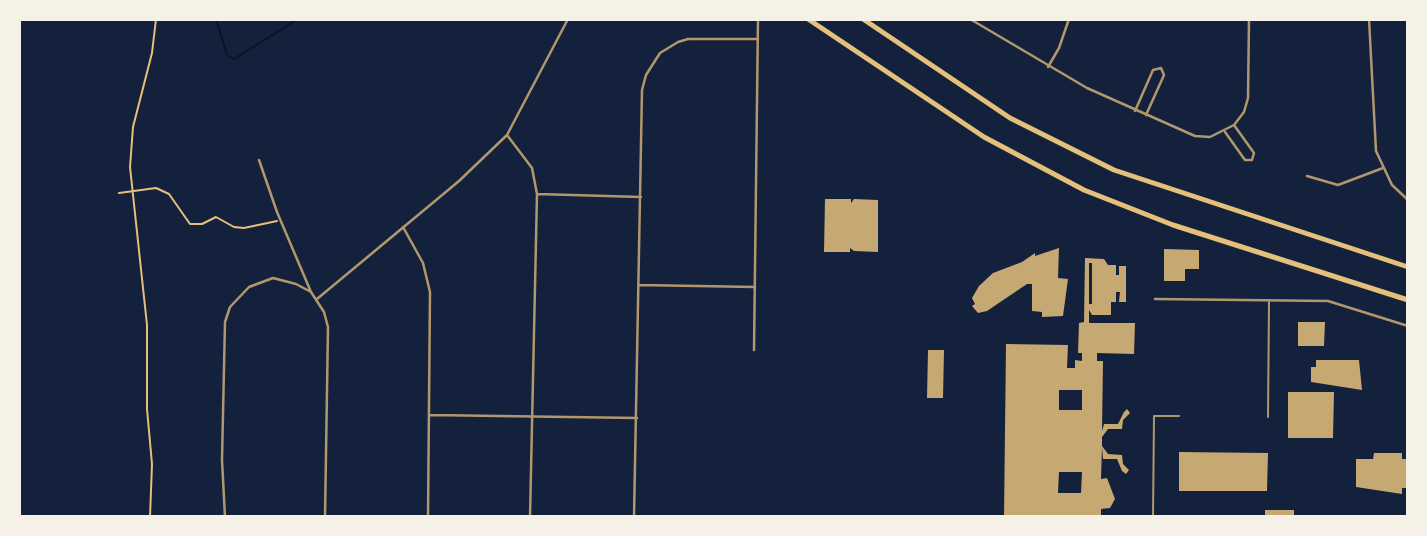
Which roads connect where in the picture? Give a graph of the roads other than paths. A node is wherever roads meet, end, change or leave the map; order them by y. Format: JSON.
{"nodes":[{"id":1,"x":568,"y":19,"type":"edge"},
{"id":2,"x":758,"y":19,"type":"edge"},
{"id":3,"x":808,"y":19,"type":"edge"},
{"id":4,"x":863,"y":19,"type":"edge"},
{"id":5,"x":970,"y":19,"type":"edge"},
{"id":6,"x":1069,"y":19,"type":"edge"},
{"id":7,"x":1249,"y":19,"type":"edge"},
{"id":8,"x":1369,"y":19,"type":"edge"},
{"id":9,"x":758,"y":39,"type":"junction"},
{"id":10,"x":1048,"y":67,"type":"junction"},
{"id":11,"x":1135,"y":111,"type":"junction"},
{"id":12,"x":1146,"y":115,"type":"junction"},
{"id":13,"x":1234,"y":125,"type":"junction"},
{"id":14,"x":1225,"y":132,"type":"junction"},
{"id":15,"x":507,"y":135,"type":"junction"},
{"id":16,"x":259,"y":160,"type":"dead end"},
{"id":17,"x":1383,"y":168,"type":"junction"},
{"id":18,"x":1307,"y":176,"type":"dead end"},
{"id":19,"x":537,"y":194,"type":"junction"},
{"id":20,"x":641,"y":197,"type":"junction"},
{"id":21,"x":1408,"y":200,"type":"edge"},
{"id":22,"x":403,"y":227,"type":"junction"},
{"id":23,"x":1408,"y":267,"type":"edge"},
{"id":24,"x":639,"y":285,"type":"junction"},
{"id":25,"x":755,"y":287,"type":"junction"},
{"id":26,"x":311,"y":292,"type":"junction"},
{"id":27,"x":317,"y":299,"type":"junction"},
{"id":28,"x":1155,"y":299,"type":"dead end"},
{"id":29,"x":1269,"y":300,"type":"junction"},
{"id":30,"x":1408,"y":300,"type":"edge"},
{"id":31,"x":1408,"y":326,"type":"edge"},
{"id":32,"x":754,"y":350,"type":"dead end"},
{"id":33,"x":430,"y":415,"type":"junction"},
{"id":34,"x":534,"y":416,"type":"junction"},
{"id":35,"x":1179,"y":416,"type":"dead end"},
{"id":36,"x":1268,"y":417,"type":"dead end"},
{"id":37,"x":637,"y":418,"type":"junction"},
{"id":38,"x":225,"y":517,"type":"edge"},
{"id":39,"x":325,"y":517,"type":"edge"},
{"id":40,"x":428,"y":517,"type":"edge"},
{"id":41,"x":530,"y":517,"type":"edge"},
{"id":42,"x":634,"y":517,"type":"edge"},
{"id":43,"x":1153,"y":517,"type":"edge"}],
"edges":[{"from":1,"to":15,"type":"street"},
{"from":2,"to":9,"type":"street"},
{"from":3,"to":30,"type":"highway"},
{"from":4,"to":23,"type":"highway"},
{"from":5,"to":10,"type":"street"},
{"from":6,"to":10,"type":"street"},
{"from":7,"to":13,"type":"street"},
{"from":8,"to":17,"type":"street"},
{"from":9,"to":20,"type":"street"},
{"from":9,"to":25,"type":"street"},
{"from":10,"to":11,"type":"street"},
{"from":11,"to":12,"type":"street"},
{"from":11,"to":12,"type":"street"},
{"from":12,"to":14,"type":"street"},
{"from":13,"to":14,"type":"street"},
{"from":13,"to":14,"type":"street"},
{"from":15,"to":19,"type":"street"},
{"from":15,"to":22,"type":"street"},
{"from":16,"to":26,"type":"street"},
{"from":17,"to":18,"type":"street"},
{"from":17,"to":21,"type":"street"},
{"from":19,"to":20,"type":"street"},
{"from":19,"to":34,"type":"street"},
{"from":20,"to":24,"type":"street"},
{"from":22,"to":27,"type":"street"},
{"from":22,"to":33,"type":"street"},
{"from":24,"to":25,"type":"street"},
{"from":24,"to":37,"type":"street"},
{"from":25,"to":32,"type":"street"},
{"from":26,"to":27,"type":"street"},
{"from":26,"to":38,"type":"street"},
{"from":27,"to":39,"type":"street"},
{"from":28,"to":29,"type":"street"},
{"from":29,"to":31,"type":"street"},
{"from":29,"to":36,"type":"lane"},
{"from":33,"to":34,"type":"street"},
{"from":33,"to":40,"type":"street"},
{"from":34,"to":37,"type":"street"},
{"from":34,"to":41,"type":"street"},
{"from":35,"to":43,"type":"lane"},
{"from":37,"to":42,"type":"street"}]}
